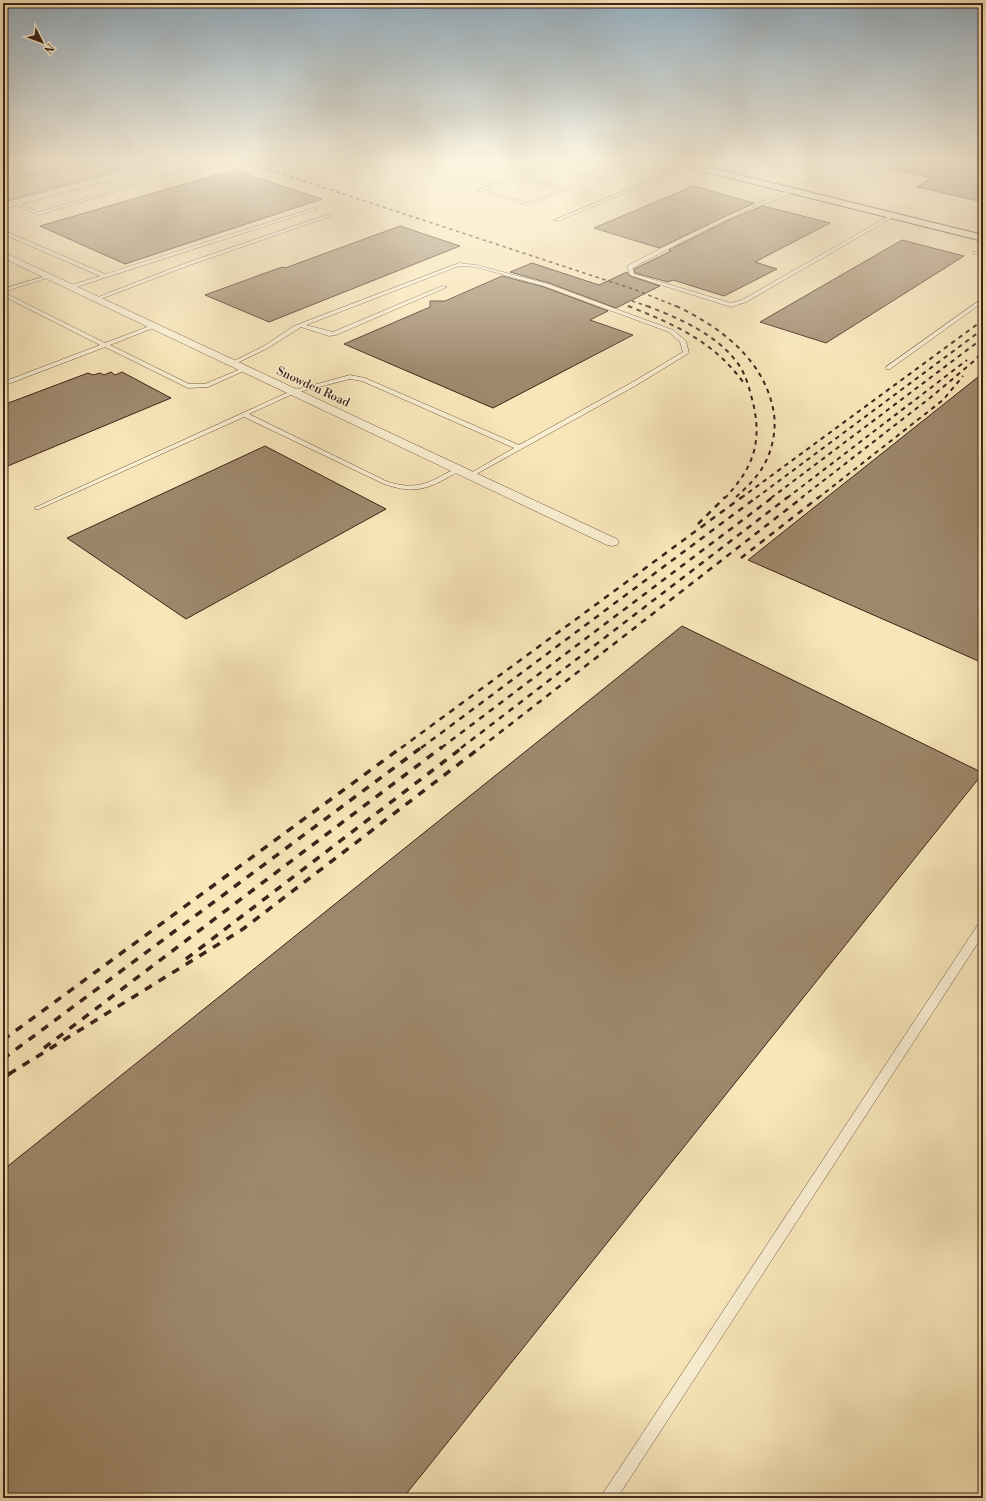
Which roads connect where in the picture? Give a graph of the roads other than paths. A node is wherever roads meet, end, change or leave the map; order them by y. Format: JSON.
{"nodes":[{"id":1,"x":247,"y":231,"type":"edge"},
{"id":2,"x":285,"y":231,"type":"edge"},
{"id":3,"x":698,"y":231,"type":"edge"},
{"id":4,"x":867,"y":231,"type":"edge"},
{"id":5,"x":955,"y":231,"type":"edge"},
{"id":6,"x":3,"y":232,"type":"edge"},
{"id":7,"x":983,"y":238,"type":"edge"},
{"id":8,"x":975,"y":253,"type":"dead end"},
{"id":9,"x":3,"y":255,"type":"edge"},
{"id":10,"x":983,"y":255,"type":"edge"},
{"id":11,"x":105,"y":276,"type":"junction"},
{"id":12,"x":48,"y":277,"type":"junction"},
{"id":13,"x":70,"y":287,"type":"junction"},
{"id":14,"x":444,"y":287,"type":"dead end"},
{"id":15,"x":3,"y":292,"type":"edge"},
{"id":16,"x":96,"y":299,"type":"junction"},
{"id":17,"x":983,"y":300,"type":"edge"},
{"id":18,"x":302,"y":325,"type":"junction"},
{"id":19,"x":154,"y":326,"type":"junction"},
{"id":20,"x":106,"y":346,"type":"junction"},
{"id":21,"x":233,"y":363,"type":"junction"},
{"id":22,"x":888,"y":368,"type":"dead end"},
{"id":23,"x":245,"y":369,"type":"junction"},
{"id":24,"x":3,"y":384,"type":"edge"},
{"id":25,"x":293,"y":392,"type":"junction"},
{"id":26,"x":244,"y":414,"type":"junction"},
{"id":27,"x":518,"y":447,"type":"junction"},
{"id":28,"x":458,"y":469,"type":"junction"},
{"id":29,"x":470,"y":475,"type":"junction"},
{"id":30,"x":37,"y":508,"type":"dead end"},
{"id":31,"x":612,"y":542,"type":"dead end"},
{"id":32,"x":983,"y":926,"type":"edge"},
{"id":33,"x":608,"y":1498,"type":"edge"}],
"edges":[{"from":1,"to":11,"type":"lane"},
{"from":2,"to":16,"type":"lane"},
{"from":3,"to":4,"type":"lane"},
{"from":5,"to":7,"type":"main road"},
{"from":6,"to":11,"type":"lane"},
{"from":8,"to":10,"type":"lane"},
{"from":9,"to":12,"type":"street","name":"Snowden Road"},
{"from":11,"to":13,"type":"lane"},
{"from":12,"to":13,"type":"street","name":"Snowden Road"},
{"from":12,"to":15,"type":"lane"},
{"from":13,"to":16,"type":"street","name":"Snowden Road"},
{"from":14,"to":18,"type":"lane"},
{"from":15,"to":20,"type":"lane"},
{"from":16,"to":19,"type":"street","name":"Snowden Road"},
{"from":17,"to":22,"type":"lane"},
{"from":18,"to":21,"type":"lane"},
{"from":18,"to":27,"type":"lane"},
{"from":19,"to":20,"type":"lane"},
{"from":19,"to":21,"type":"street","name":"Snowden Road"},
{"from":20,"to":23,"type":"lane"},
{"from":20,"to":24,"type":"lane"},
{"from":21,"to":23,"type":"street","name":"Snowden Road"},
{"from":23,"to":25,"type":"street","name":"Snowden Road"},
{"from":25,"to":26,"type":"lane"},
{"from":25,"to":27,"type":"lane"},
{"from":25,"to":28,"type":"street","name":"Snowden Road"},
{"from":26,"to":28,"type":"lane"},
{"from":26,"to":30,"type":"lane"},
{"from":27,"to":29,"type":"lane"},
{"from":28,"to":29,"type":"street","name":"Snowden Road"},
{"from":29,"to":31,"type":"street","name":"Snowden Road"},
{"from":32,"to":33,"type":"lane"}]}
